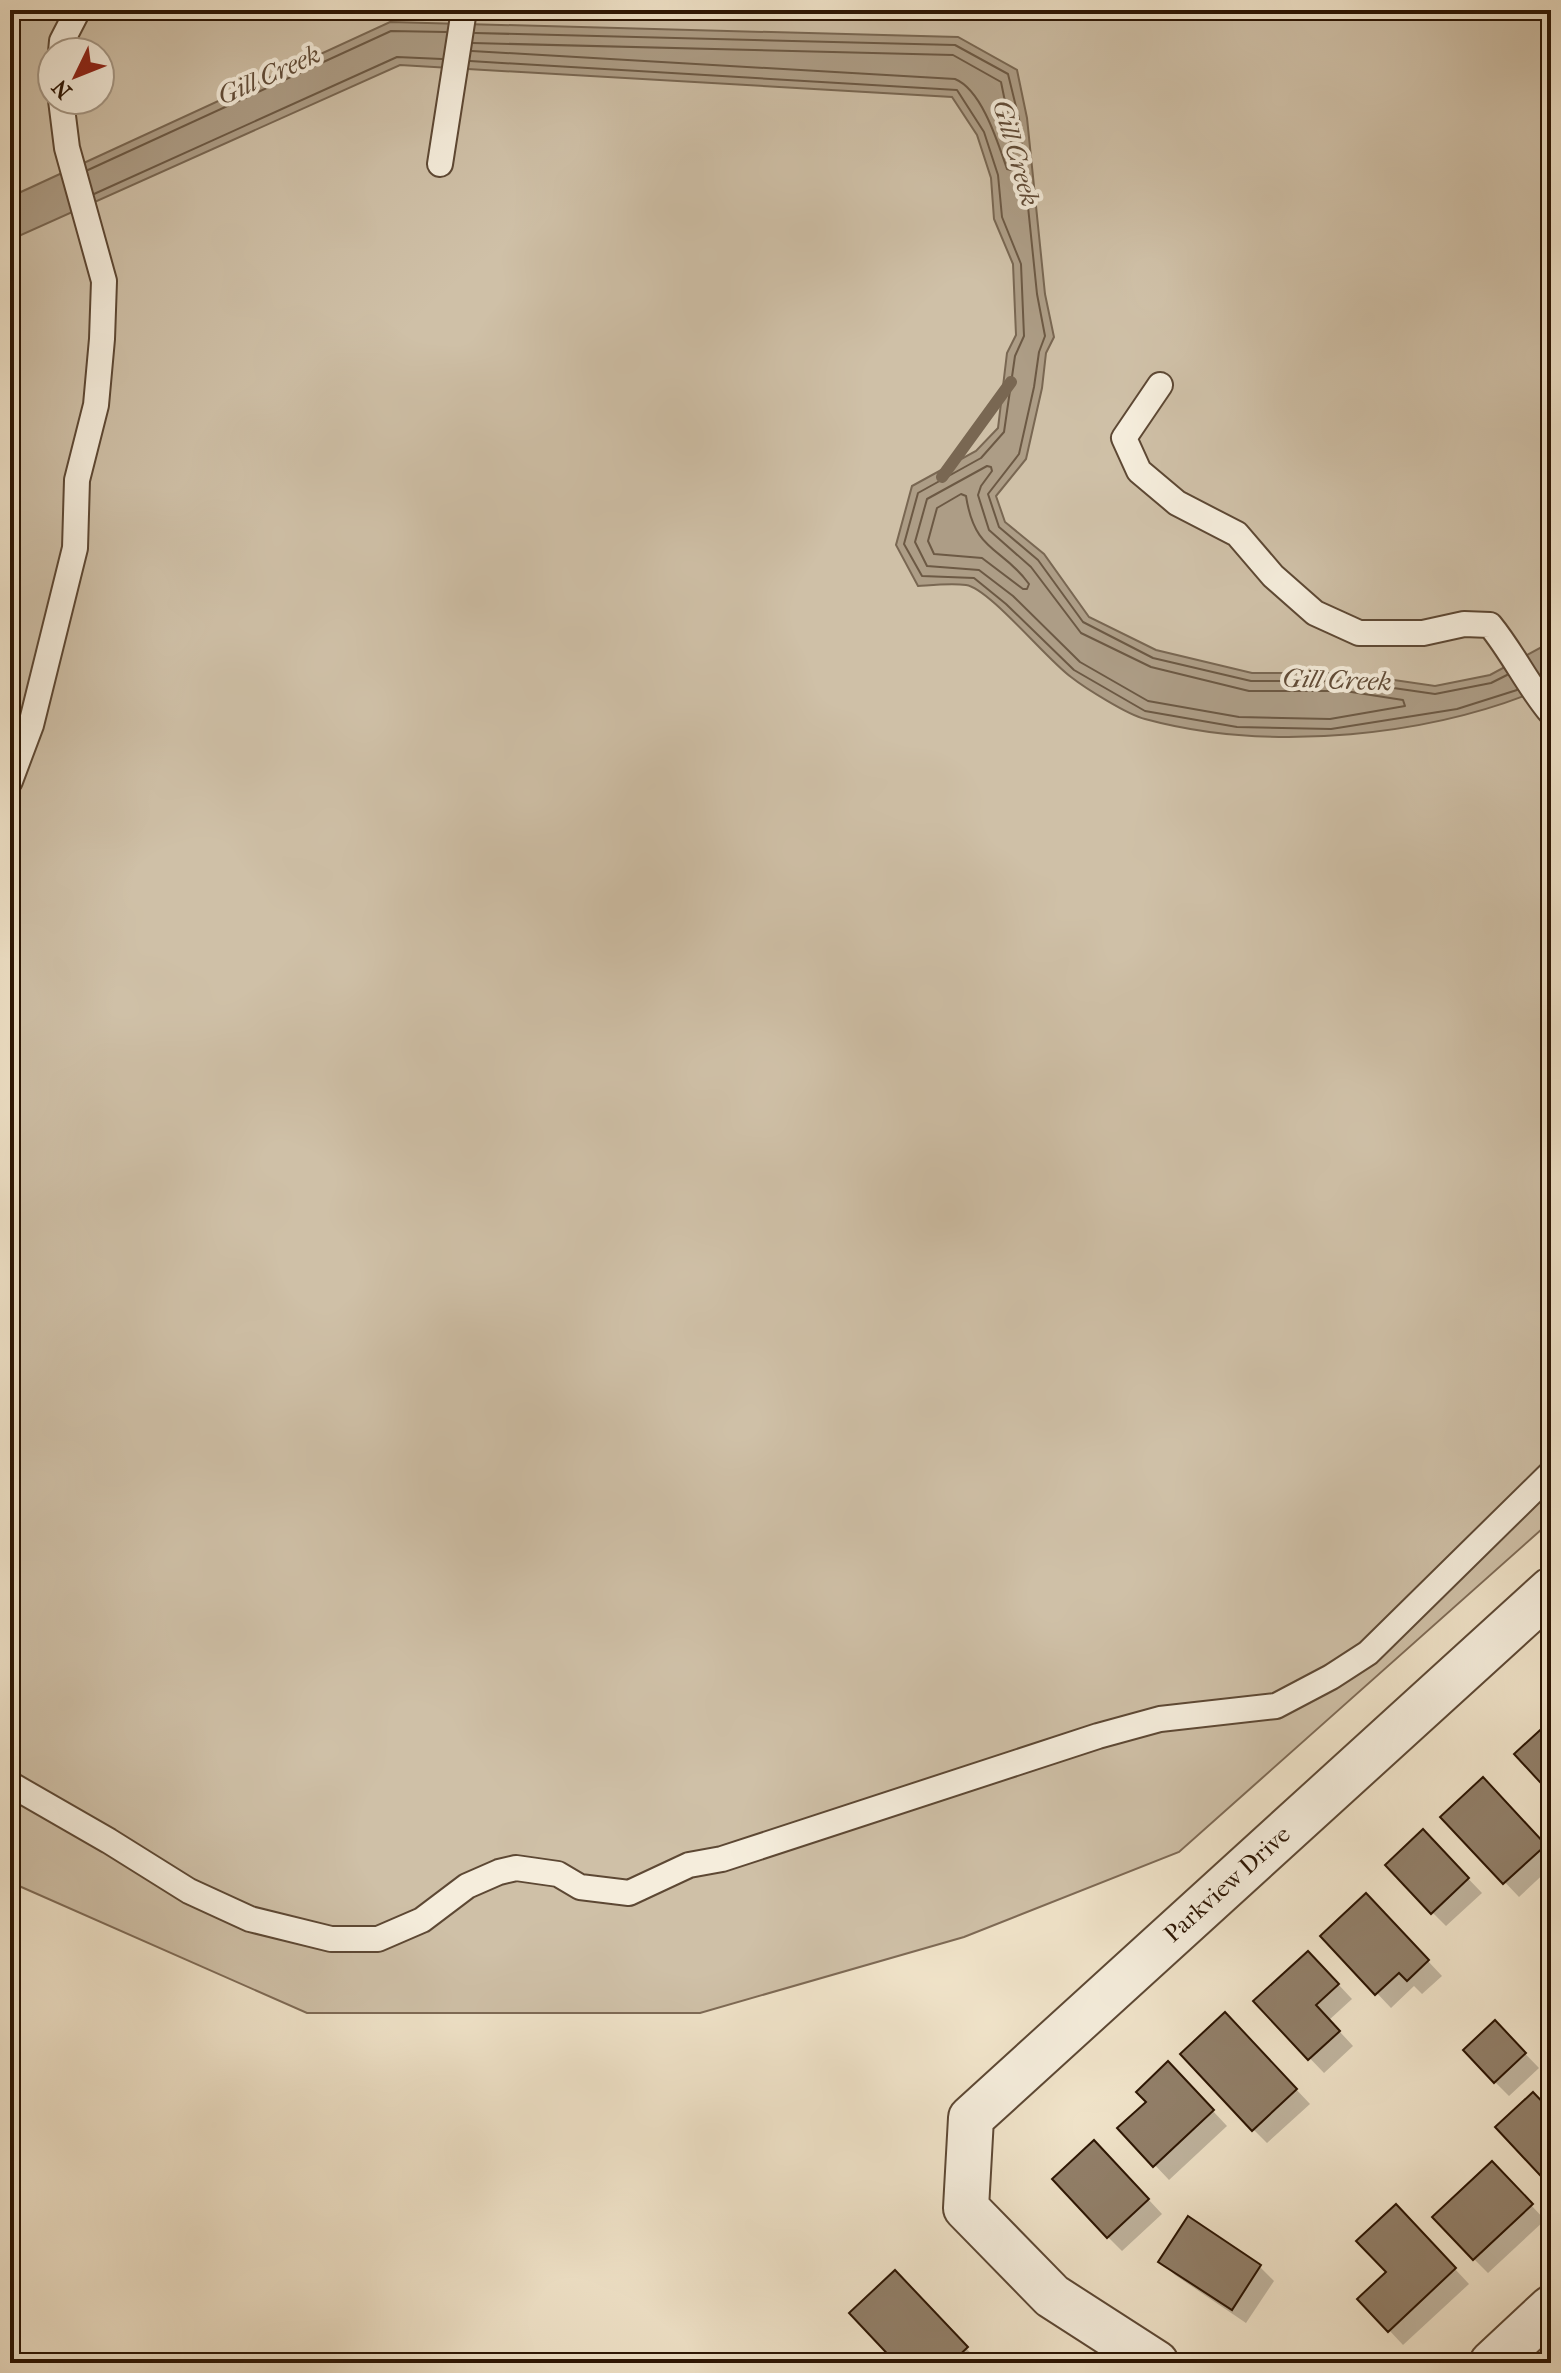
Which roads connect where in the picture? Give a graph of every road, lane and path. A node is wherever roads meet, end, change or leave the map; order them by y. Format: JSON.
{"nodes":[{"id":1,"x":78,"y":10,"type":"edge"},
{"id":2,"x":464,"y":10,"type":"edge"},
{"id":3,"x":65,"y":36,"type":"edge"},
{"id":4,"x":64,"y":116,"type":"edge"},
{"id":5,"x":440,"y":164,"type":"dead end"},
{"id":6,"x":1160,"y":385,"type":"dead end"},
{"id":7,"x":1551,"y":713,"type":"edge"},
{"id":8,"x":10,"y":781,"type":"edge"},
{"id":9,"x":1551,"y":1473,"type":"edge"},
{"id":10,"x":1551,"y":1590,"type":"edge"},
{"id":11,"x":10,"y":1784,"type":"edge"},
{"id":12,"x":1551,"y":2308,"type":"edge"},
{"id":13,"x":1156,"y":2363,"type":"edge"},
{"id":14,"x":1492,"y":2363,"type":"edge"}],
"edges":[{"from":1,"to":3,"type":"lane"},
{"from":2,"to":5,"type":"lane"},
{"from":4,"to":8,"type":"lane"},
{"from":6,"to":7,"type":"lane"},
{"from":9,"to":11,"type":"lane"},
{"from":10,"to":13,"type":"street","name":"Parkview Drive"},
{"from":12,"to":14,"type":"street"}]}
